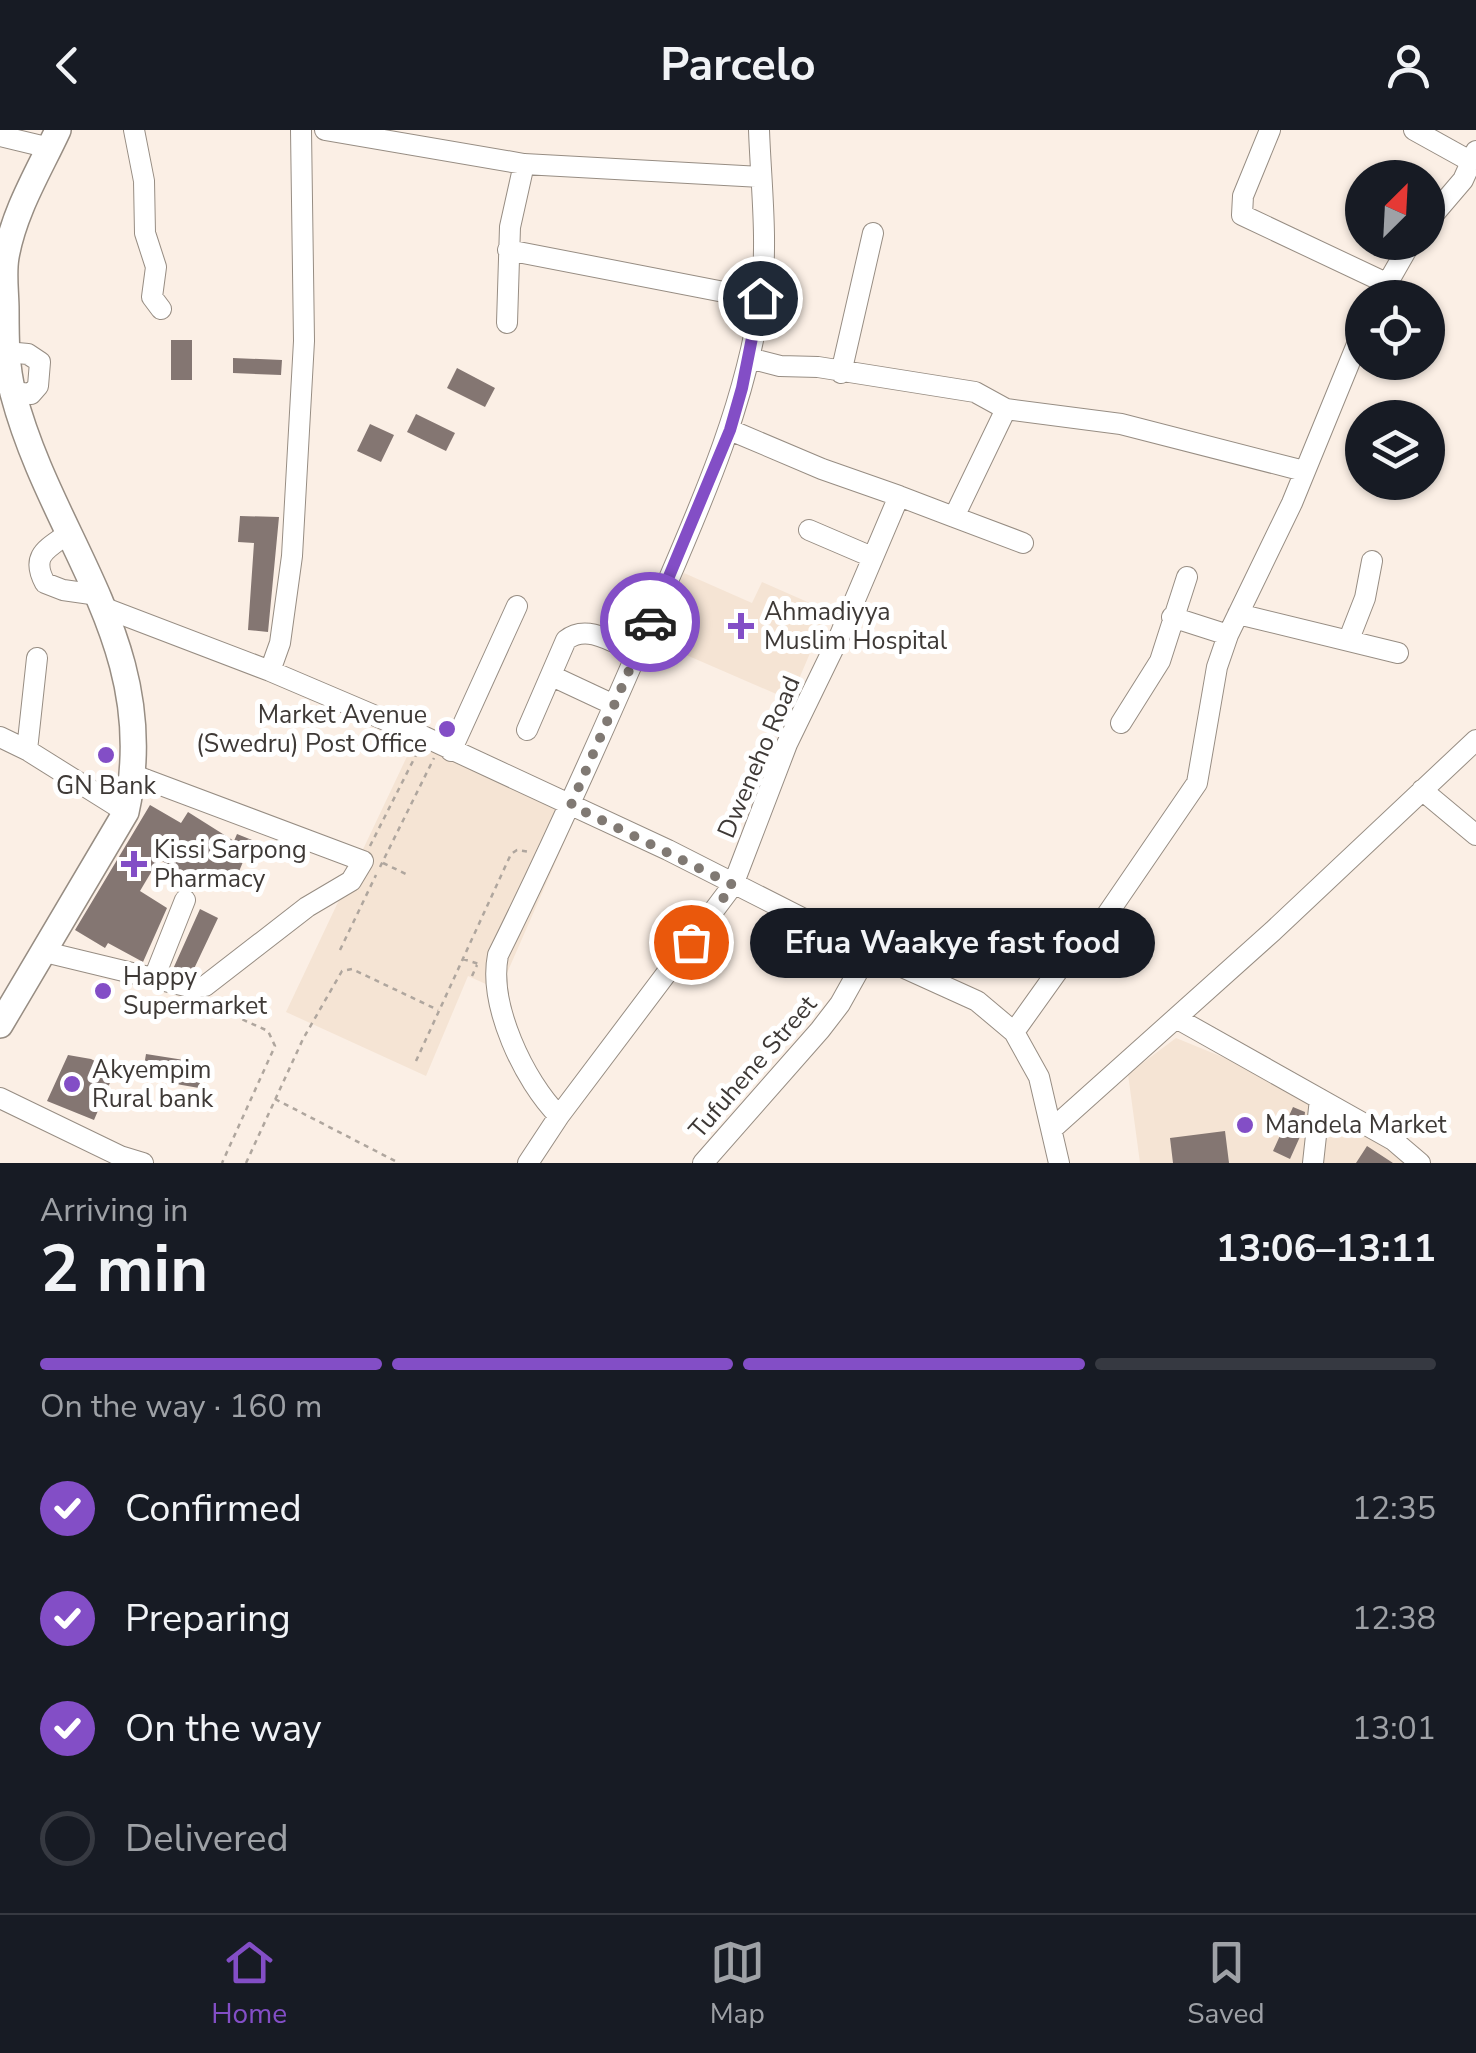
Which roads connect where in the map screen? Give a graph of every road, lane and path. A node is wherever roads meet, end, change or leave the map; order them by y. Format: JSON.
{"nodes":[{"id":1,"x":134,"y":130,"type":"edge"},
{"id":2,"x":301,"y":130,"type":"edge"},
{"id":3,"x":325,"y":130,"type":"edge"},
{"id":4,"x":759,"y":130,"type":"edge"},
{"id":5,"x":1270,"y":130,"type":"edge"},
{"id":6,"x":1414,"y":130,"type":"edge"},
{"id":7,"x":0,"y":136,"type":"edge"},
{"id":8,"x":54,"y":139,"type":"edge"},
{"id":9,"x":1473,"y":156,"type":"edge"},
{"id":10,"x":524,"y":164,"type":"junction"},
{"id":11,"x":761,"y":178,"type":"junction"},
{"id":12,"x":1445,"y":201,"type":"edge"},
{"id":13,"x":873,"y":233,"type":"dead end"},
{"id":14,"x":508,"y":250,"type":"junction"},
{"id":15,"x":3,"y":259,"type":"edge"},
{"id":16,"x":1364,"y":280,"type":"edge"},
{"id":17,"x":760,"y":298,"type":"junction"},
{"id":18,"x":161,"y":310,"type":"dead end"},
{"id":19,"x":506,"y":323,"type":"dead end"},
{"id":20,"x":749,"y":358,"type":"junction"},
{"id":21,"x":842,"y":372,"type":"junction"},
{"id":22,"x":1345,"y":373,"type":"edge"},
{"id":23,"x":10,"y":405,"type":"edge"},
{"id":24,"x":1006,"y":409,"type":"junction"},
{"id":25,"x":730,"y":430,"type":"junction"},
{"id":26,"x":1304,"y":471,"type":"junction"},
{"id":27,"x":899,"y":496,"type":"junction"},
{"id":28,"x":954,"y":518,"type":"junction"},
{"id":29,"x":809,"y":530,"type":"dead end"},
{"id":30,"x":68,"y":533,"type":"junction"},
{"id":31,"x":1023,"y":543,"type":"dead end"},
{"id":32,"x":872,"y":557,"type":"junction"},
{"id":33,"x":1372,"y":561,"type":"dead end"},
{"id":34,"x":1186,"y":577,"type":"dead end"},
{"id":35,"x":102,"y":602,"type":"junction"},
{"id":36,"x":517,"y":606,"type":"dead end"},
{"id":37,"x":1238,"y":614,"type":"junction"},
{"id":38,"x":1172,"y":618,"type":"junction"},
{"id":39,"x":1228,"y":635,"type":"junction"},
{"id":40,"x":1349,"y":639,"type":"junction"},
{"id":41,"x":637,"y":652,"type":"junction"},
{"id":42,"x":1398,"y":653,"type":"dead end"},
{"id":43,"x":37,"y":658,"type":"dead end"},
{"id":44,"x":270,"y":671,"type":"junction"},
{"id":45,"x":552,"y":676,"type":"junction"},
{"id":46,"x":614,"y":706,"type":"junction"},
{"id":47,"x":1121,"y":723,"type":"dead end"},
{"id":48,"x":528,"y":730,"type":"dead end"},
{"id":49,"x":0,"y":737,"type":"edge"},
{"id":50,"x":1476,"y":740,"type":"edge"},
{"id":51,"x":439,"y":744,"type":"junction"},
{"id":52,"x":27,"y":750,"type":"junction"},
{"id":53,"x":134,"y":774,"type":"junction"},
{"id":54,"x":1422,"y":790,"type":"junction"},
{"id":55,"x":571,"y":805,"type":"junction"},
{"id":56,"x":126,"y":812,"type":"junction"},
{"id":57,"x":1476,"y":835,"type":"edge"},
{"id":58,"x":545,"y":859,"type":"junction"},
{"id":59,"x":372,"y":862,"type":"junction"},
{"id":60,"x":408,"y":876,"type":"dead end"},
{"id":61,"x":733,"y":885,"type":"junction"},
{"id":62,"x":185,"y":900,"type":"dead end"},
{"id":63,"x":340,"y":950,"type":"dead end"},
{"id":64,"x":44,"y":952,"type":"junction"},
{"id":65,"x":869,"y":952,"type":"junction"},
{"id":66,"x":461,"y":958,"type":"junction"},
{"id":67,"x":472,"y":976,"type":"dead end"},
{"id":68,"x":154,"y":978,"type":"junction"},
{"id":69,"x":194,"y":988,"type":"junction"},
{"id":70,"x":438,"y":1010,"type":"junction"},
{"id":71,"x":1176,"y":1018,"type":"junction"},
{"id":72,"x":0,"y":1025,"type":"edge"},
{"id":73,"x":1014,"y":1032,"type":"junction"},
{"id":74,"x":416,"y":1062,"type":"dead end"},
{"id":75,"x":0,"y":1098,"type":"edge"},
{"id":76,"x":274,"y":1099,"type":"junction"},
{"id":77,"x":1320,"y":1099,"type":"junction"},
{"id":78,"x":559,"y":1116,"type":"junction"},
{"id":79,"x":1052,"y":1129,"type":"junction"},
{"id":80,"x":143,"y":1163,"type":"edge"},
{"id":81,"x":222,"y":1163,"type":"edge"},
{"id":82,"x":246,"y":1163,"type":"edge"},
{"id":83,"x":399,"y":1163,"type":"edge"},
{"id":84,"x":528,"y":1163,"type":"edge"},
{"id":85,"x":704,"y":1163,"type":"edge"},
{"id":86,"x":1058,"y":1163,"type":"edge"},
{"id":87,"x":1313,"y":1163,"type":"edge"},
{"id":88,"x":1420,"y":1163,"type":"edge"}],
"edges":[{"from":1,"to":18,"type":"street"},
{"from":2,"to":44,"type":"street"},
{"from":3,"to":10,"type":"street"},
{"from":4,"to":11,"type":"street"},
{"from":5,"to":16,"type":"street"},
{"from":6,"to":9,"type":"street"},
{"from":7,"to":8,"type":"street"},
{"from":8,"to":15,"type":"main road"},
{"from":9,"to":12,"type":"street"},
{"from":10,"to":11,"type":"street"},
{"from":10,"to":14,"type":"street"},
{"from":11,"to":17,"type":"street"},
{"from":13,"to":21,"type":"street"},
{"from":14,"to":17,"type":"street"},
{"from":14,"to":19,"type":"street"},
{"from":15,"to":23,"type":"main road"},
{"from":17,"to":20,"type":"street"},
{"from":20,"to":21,"type":"street"},
{"from":20,"to":25,"type":"street"},
{"from":21,"to":24,"type":"street"},
{"from":22,"to":26,"type":"street"},
{"from":23,"to":30,"type":"main road"},
{"from":24,"to":26,"type":"street"},
{"from":24,"to":28,"type":"street"},
{"from":25,"to":27,"type":"street"},
{"from":25,"to":41,"type":"street"},
{"from":26,"to":37,"type":"street"},
{"from":27,"to":28,"type":"street"},
{"from":27,"to":32,"type":"street","name":"Dweneho Road"},
{"from":28,"to":31,"type":"street"},
{"from":29,"to":32,"type":"street"},
{"from":30,"to":35,"type":"main road"},
{"from":30,"to":35,"type":"street"},
{"from":32,"to":61,"type":"street","name":"Dweneho Road"},
{"from":33,"to":40,"type":"street"},
{"from":34,"to":38,"type":"street"},
{"from":35,"to":44,"type":"street"},
{"from":35,"to":53,"type":"main road"},
{"from":36,"to":51,"type":"street"},
{"from":37,"to":39,"type":"street"},
{"from":37,"to":40,"type":"street"},
{"from":38,"to":39,"type":"street"},
{"from":38,"to":47,"type":"street"},
{"from":39,"to":73,"type":"street"},
{"from":40,"to":42,"type":"street"},
{"from":41,"to":45,"type":"street"},
{"from":41,"to":46,"type":"street"},
{"from":43,"to":52,"type":"street"},
{"from":44,"to":51,"type":"street"},
{"from":45,"to":46,"type":"street"},
{"from":45,"to":48,"type":"street"},
{"from":46,"to":55,"type":"street"},
{"from":49,"to":52,"type":"street"},
{"from":50,"to":54,"type":"street"},
{"from":51,"to":55,"type":"street"},
{"from":51,"to":59,"type":"path"},
{"from":51,"to":59,"type":"path"},
{"from":52,"to":56,"type":"street"},
{"from":53,"to":56,"type":"main road"},
{"from":53,"to":59,"type":"street"},
{"from":54,"to":57,"type":"street"},
{"from":54,"to":71,"type":"street"},
{"from":55,"to":58,"type":"street"},
{"from":55,"to":61,"type":"street"},
{"from":56,"to":64,"type":"main road"},
{"from":58,"to":66,"type":"path"},
{"from":58,"to":78,"type":"street"},
{"from":59,"to":60,"type":"path"},
{"from":59,"to":63,"type":"path"},
{"from":59,"to":69,"type":"street"},
{"from":61,"to":65,"type":"street"},
{"from":61,"to":78,"type":"street","name":"Dweneho Road"},
{"from":62,"to":68,"type":"street"},
{"from":64,"to":68,"type":"street"},
{"from":64,"to":72,"type":"main road"},
{"from":65,"to":73,"type":"street"},
{"from":65,"to":85,"type":"street","name":"Tufuhene Street"},
{"from":66,"to":67,"type":"path"},
{"from":66,"to":70,"type":"path"},
{"from":68,"to":69,"type":"street"},
{"from":69,"to":81,"type":"path"},
{"from":70,"to":74,"type":"path"},
{"from":70,"to":76,"type":"path"},
{"from":71,"to":77,"type":"street"},
{"from":71,"to":79,"type":"street"},
{"from":73,"to":79,"type":"street"},
{"from":75,"to":80,"type":"street"},
{"from":76,"to":82,"type":"path"},
{"from":76,"to":83,"type":"path"},
{"from":77,"to":87,"type":"street"},
{"from":77,"to":88,"type":"street"},
{"from":78,"to":84,"type":"street","name":"Dweneho Road"},
{"from":79,"to":86,"type":"street"}]}
